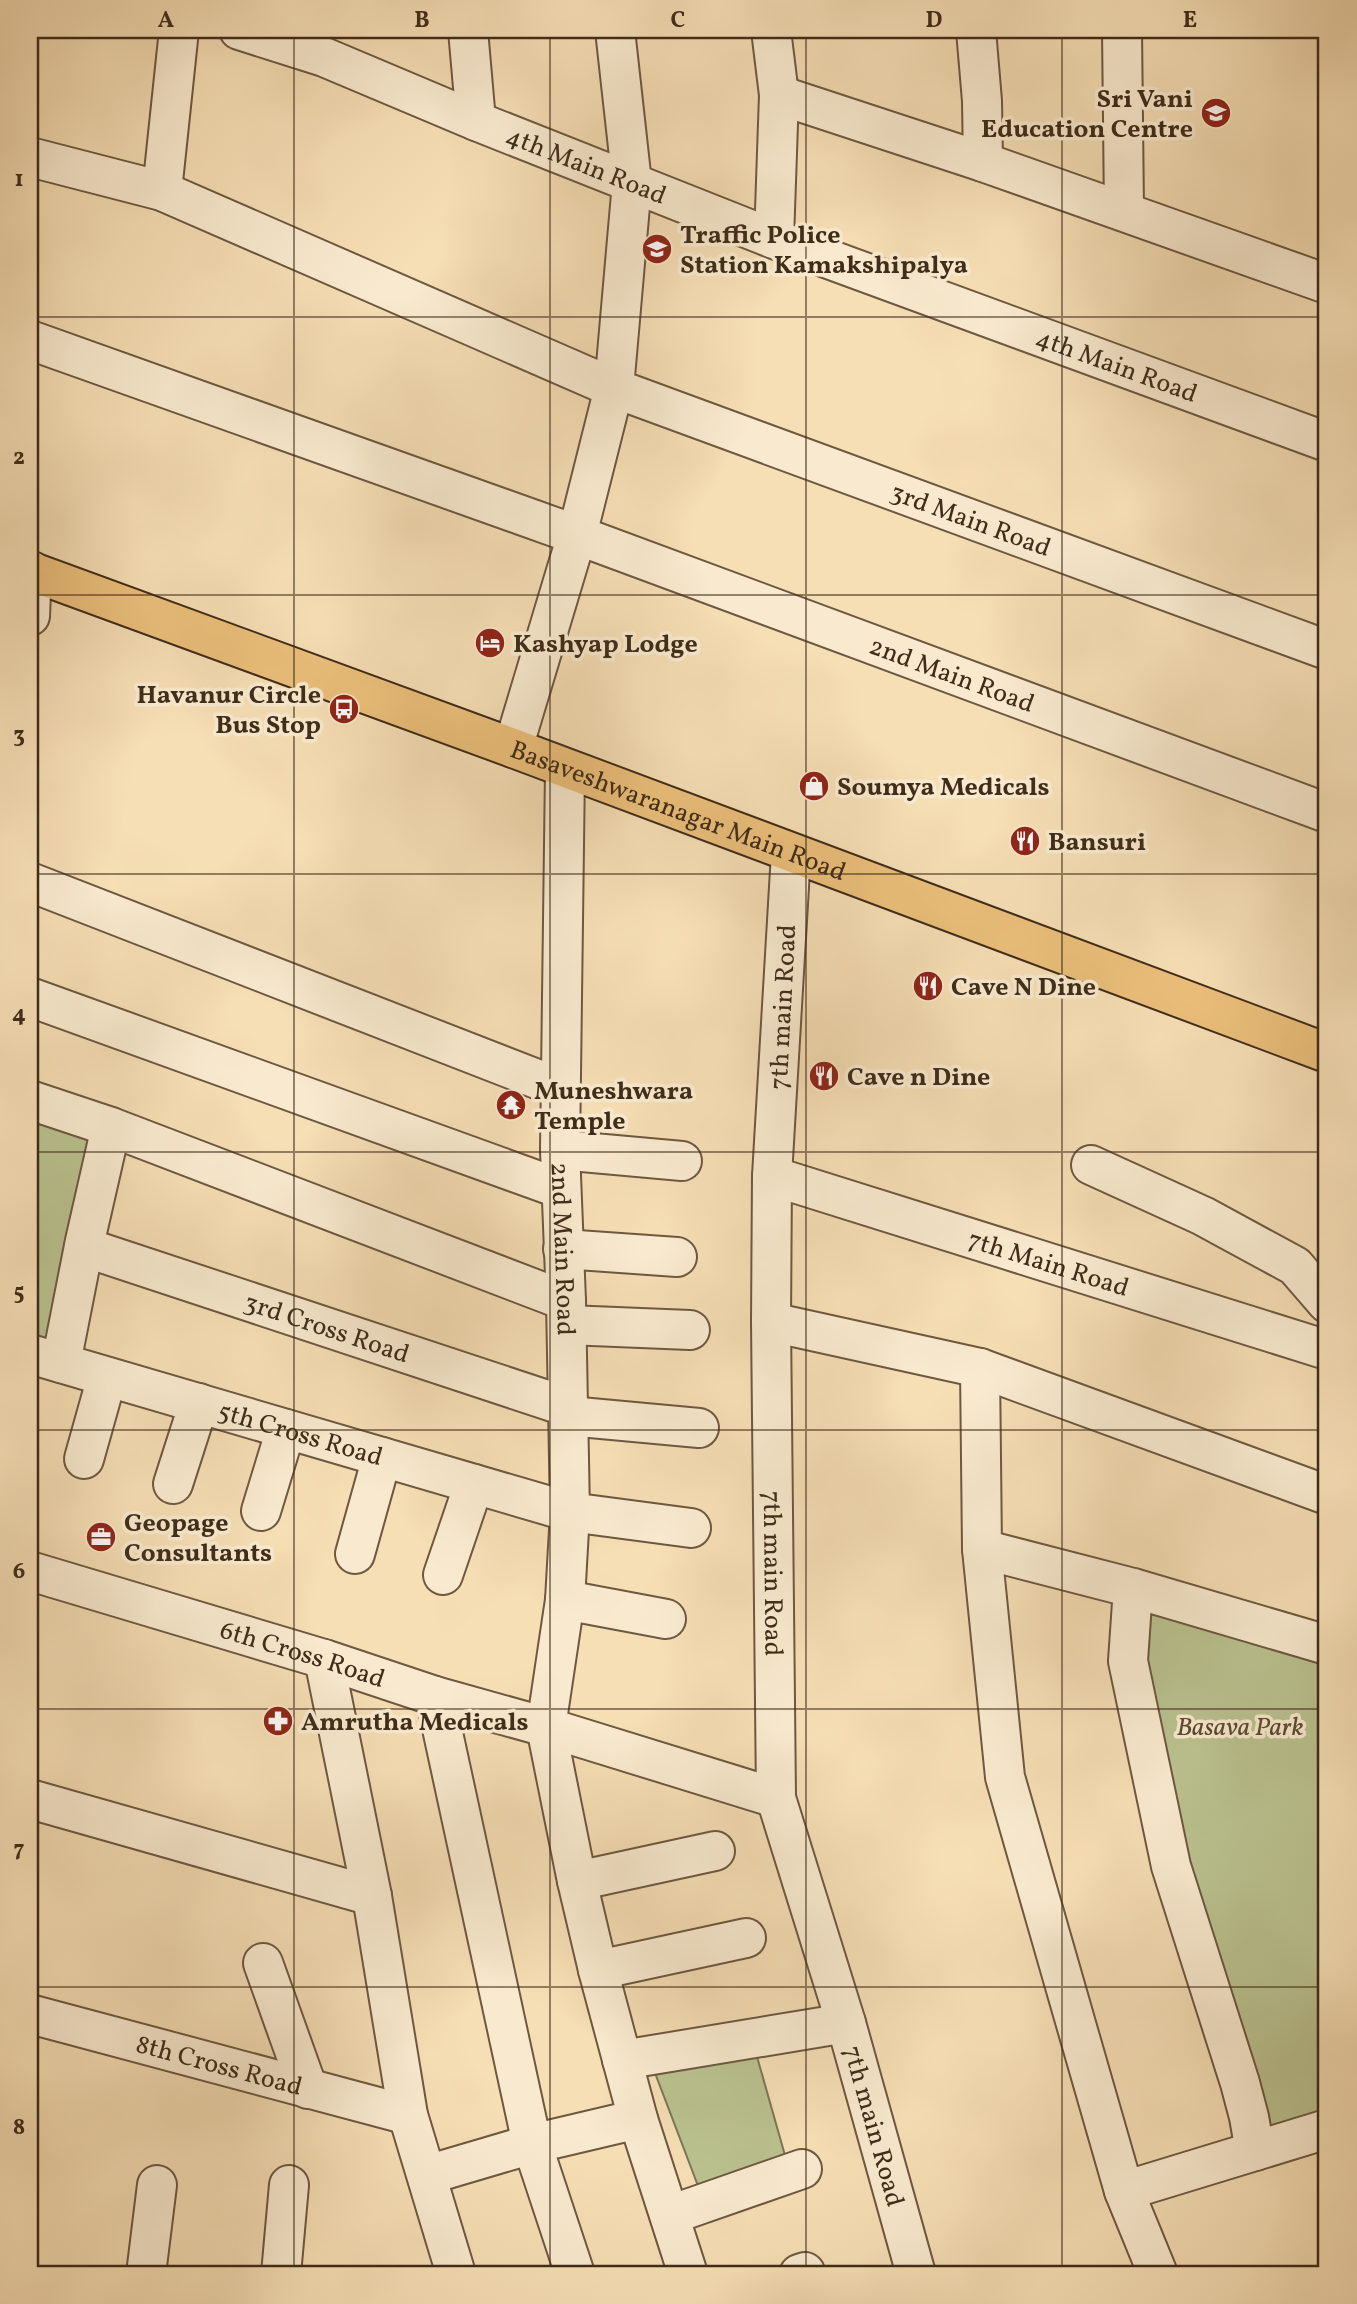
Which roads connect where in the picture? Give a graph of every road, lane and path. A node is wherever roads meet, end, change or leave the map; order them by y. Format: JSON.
{"nodes":[{"id":1,"x":179,"y":30,"type":"edge"},
{"id":2,"x":239,"y":30,"type":"edge"},
{"id":3,"x":468,"y":30,"type":"edge"},
{"id":4,"x":615,"y":30,"type":"edge"},
{"id":5,"x":771,"y":30,"type":"edge"},
{"id":6,"x":976,"y":30,"type":"edge"},
{"id":7,"x":1122,"y":30,"type":"edge"},
{"id":8,"x":323,"y":43,"type":"edge"},
{"id":9,"x":779,"y":95,"type":"junction"},
{"id":10,"x":477,"y":121,"type":"junction"},
{"id":11,"x":30,"y":157,"type":"edge"},
{"id":12,"x":983,"y":162,"type":"junction"},
{"id":13,"x":632,"y":183,"type":"junction"},
{"id":14,"x":162,"y":191,"type":"junction"},
{"id":15,"x":1124,"y":211,"type":"junction"},
{"id":16,"x":774,"y":239,"type":"junction"},
{"id":17,"x":1327,"y":284,"type":"edge"},
{"id":18,"x":30,"y":340,"type":"edge"},
{"id":19,"x":614,"y":388,"type":"junction"},
{"id":20,"x":1327,"y":442,"type":"edge"},
{"id":21,"x":577,"y":535,"type":"junction"},
{"id":22,"x":31,"y":571,"type":"edge"},
{"id":23,"x":30,"y":616,"type":"edge"},
{"id":24,"x":1327,"y":650,"type":"edge"},
{"id":25,"x":513,"y":748,"type":"junction"},
{"id":26,"x":565,"y":769,"type":"junction"},
{"id":27,"x":1327,"y":813,"type":"edge"},
{"id":28,"x":791,"y":853,"type":"junction"},
{"id":29,"x":30,"y":882,"type":"edge"},
{"id":30,"x":30,"y":997,"type":"edge"},
{"id":31,"x":1327,"y":1053,"type":"edge"},
{"id":32,"x":560,"y":1088,"type":"junction"},
{"id":33,"x":30,"y":1100,"type":"edge"},
{"id":34,"x":111,"y":1127,"type":"junction"},
{"id":35,"x":560,"y":1150,"type":"junction"},
{"id":36,"x":682,"y":1161,"type":"dead end"},
{"id":37,"x":1091,"y":1165,"type":"dead end"},
{"id":38,"x":772,"y":1176,"type":"junction"},
{"id":39,"x":561,"y":1189,"type":"junction"},
{"id":40,"x":85,"y":1247,"type":"junction"},
{"id":41,"x":563,"y":1249,"type":"junction"},
{"id":42,"x":677,"y":1257,"type":"dead end"},
{"id":43,"x":1327,"y":1303,"type":"edge"},
{"id":44,"x":567,"y":1313,"type":"junction"},
{"id":45,"x":771,"y":1322,"type":"junction"},
{"id":46,"x":690,"y":1331,"type":"dead end"},
{"id":47,"x":1327,"y":1350,"type":"edge"},
{"id":48,"x":45,"y":1358,"type":"edge"},
{"id":49,"x":980,"y":1368,"type":"junction"},
{"id":50,"x":107,"y":1377,"type":"junction"},
{"id":51,"x":200,"y":1404,"type":"junction"},
{"id":52,"x":568,"y":1412,"type":"junction"},
{"id":53,"x":699,"y":1428,"type":"dead end"},
{"id":54,"x":286,"y":1429,"type":"junction"},
{"id":55,"x":382,"y":1457,"type":"junction"},
{"id":56,"x":84,"y":1459,"type":"dead end"},
{"id":57,"x":173,"y":1484,"type":"dead end"},
{"id":58,"x":474,"y":1484,"type":"junction"},
{"id":59,"x":1327,"y":1495,"type":"edge"},
{"id":60,"x":261,"y":1511,"type":"dead end"},
{"id":61,"x":570,"y":1512,"type":"junction"},
{"id":62,"x":691,"y":1528,"type":"dead end"},
{"id":63,"x":982,"y":1549,"type":"junction"},
{"id":64,"x":355,"y":1554,"type":"dead end"},
{"id":65,"x":30,"y":1571,"type":"edge"},
{"id":66,"x":443,"y":1575,"type":"dead end"},
{"id":67,"x":1133,"y":1588,"type":"junction"},
{"id":68,"x":565,"y":1600,"type":"junction"},
{"id":69,"x":666,"y":1619,"type":"dead end"},
{"id":70,"x":1327,"y":1645,"type":"edge"},
{"id":71,"x":324,"y":1659,"type":"junction"},
{"id":72,"x":435,"y":1696,"type":"junction"},
{"id":73,"x":546,"y":1727,"type":"junction"},
{"id":74,"x":776,"y":1798,"type":"junction"},
{"id":75,"x":30,"y":1799,"type":"edge"},
{"id":76,"x":715,"y":1851,"type":"dead end"},
{"id":77,"x":577,"y":1881,"type":"junction"},
{"id":78,"x":372,"y":1896,"type":"junction"},
{"id":79,"x":746,"y":1938,"type":"dead end"},
{"id":80,"x":263,"y":1962,"type":"dead end"},
{"id":81,"x":598,"y":1970,"type":"junction"},
{"id":82,"x":30,"y":2014,"type":"edge"},
{"id":83,"x":846,"y":2023,"type":"junction"},
{"id":84,"x":622,"y":2060,"type":"junction"},
{"id":85,"x":308,"y":2089,"type":"junction"},
{"id":86,"x":408,"y":2115,"type":"junction"},
{"id":87,"x":638,"y":2119,"type":"junction"},
{"id":88,"x":1327,"y":2129,"type":"edge"},
{"id":89,"x":532,"y":2144,"type":"junction"},
{"id":90,"x":1255,"y":2151,"type":"junction"},
{"id":91,"x":802,"y":2169,"type":"dead end"},
{"id":92,"x":427,"y":2175,"type":"junction"},
{"id":93,"x":157,"y":2185,"type":"dead end"},
{"id":94,"x":289,"y":2185,"type":"dead end"},
{"id":95,"x":1124,"y":2191,"type":"junction"},
{"id":96,"x":670,"y":2215,"type":"junction"},
{"id":97,"x":146,"y":2274,"type":"edge"},
{"id":98,"x":281,"y":2274,"type":"edge"},
{"id":99,"x":456,"y":2274,"type":"edge"},
{"id":100,"x":575,"y":2274,"type":"edge"},
{"id":101,"x":688,"y":2274,"type":"edge"},
{"id":102,"x":916,"y":2274,"type":"edge"},
{"id":103,"x":1158,"y":2274,"type":"edge"}],
"edges":[{"from":1,"to":14,"type":"street"},
{"from":2,"to":8,"type":"street","name":"4th Main Road"},
{"from":3,"to":10,"type":"street"},
{"from":4,"to":13,"type":"street"},
{"from":5,"to":9,"type":"street"},
{"from":6,"to":12,"type":"street"},
{"from":7,"to":15,"type":"street"},
{"from":8,"to":10,"type":"street","name":"4th Main Road"},
{"from":9,"to":12,"type":"street"},
{"from":9,"to":16,"type":"street"},
{"from":10,"to":13,"type":"street","name":"4th Main Road"},
{"from":11,"to":14,"type":"street","name":"3rd Main Road"},
{"from":12,"to":15,"type":"street"},
{"from":13,"to":16,"type":"street","name":"4th Main Road"},
{"from":13,"to":19,"type":"street"},
{"from":14,"to":19,"type":"street","name":"3rd Main Road"},
{"from":15,"to":17,"type":"street"},
{"from":16,"to":20,"type":"street","name":"4th Main Road"},
{"from":18,"to":21,"type":"street","name":"2nd Main Road"},
{"from":19,"to":21,"type":"street"},
{"from":19,"to":24,"type":"street","name":"3rd Main Road"},
{"from":21,"to":25,"type":"street"},
{"from":21,"to":27,"type":"street","name":"2nd Main Road"},
{"from":22,"to":23,"type":"street"},
{"from":22,"to":25,"type":"main road","name":"Basaveshwaranagar Main Road"},
{"from":25,"to":26,"type":"main road","name":"Basaveshwaranagar Main Road"},
{"from":26,"to":28,"type":"main road","name":"Basaveshwaranagar Main Road"},
{"from":26,"to":32,"type":"street","name":"2nd Main Road"},
{"from":28,"to":31,"type":"main road","name":"Basaveshwaranagar Main Road"},
{"from":28,"to":38,"type":"street","name":"7th main Road"},
{"from":29,"to":32,"type":"street"},
{"from":30,"to":39,"type":"street"},
{"from":32,"to":35,"type":"street","name":"2nd Main Road"},
{"from":33,"to":34,"type":"street"},
{"from":34,"to":40,"type":"street"},
{"from":34,"to":44,"type":"street"},
{"from":35,"to":36,"type":"street"},
{"from":35,"to":39,"type":"street","name":"2nd Main Road"},
{"from":37,"to":43,"type":"street"},
{"from":38,"to":45,"type":"street","name":"7th main Road"},
{"from":38,"to":47,"type":"street","name":"7th Main Road"},
{"from":39,"to":41,"type":"street","name":"2nd Main Road"},
{"from":40,"to":48,"type":"street"},
{"from":40,"to":52,"type":"street","name":"3rd Cross Road"},
{"from":41,"to":42,"type":"street"},
{"from":41,"to":44,"type":"street","name":"2nd Main Road"},
{"from":44,"to":46,"type":"street"},
{"from":44,"to":52,"type":"street","name":"2nd Main Road"},
{"from":45,"to":49,"type":"street"},
{"from":45,"to":74,"type":"street","name":"7th main Road"},
{"from":48,"to":50,"type":"street","name":"5th Cross Road"},
{"from":49,"to":59,"type":"street"},
{"from":49,"to":63,"type":"street"},
{"from":50,"to":51,"type":"street","name":"5th Cross Road"},
{"from":50,"to":56,"type":"street"},
{"from":51,"to":54,"type":"street","name":"5th Cross Road"},
{"from":51,"to":57,"type":"street"},
{"from":52,"to":53,"type":"street","name":"3rd Cross Road"},
{"from":52,"to":61,"type":"street","name":"2nd Main Road"},
{"from":54,"to":55,"type":"street","name":"5th Cross Road"},
{"from":54,"to":60,"type":"street"},
{"from":55,"to":58,"type":"street","name":"5th Cross Road"},
{"from":55,"to":64,"type":"street"},
{"from":58,"to":61,"type":"street","name":"5th Cross Road"},
{"from":58,"to":66,"type":"street"},
{"from":61,"to":62,"type":"street","name":"5th Cross Road"},
{"from":61,"to":68,"type":"street","name":"2nd Main Road"},
{"from":63,"to":67,"type":"street"},
{"from":63,"to":95,"type":"street"},
{"from":65,"to":71,"type":"street","name":"6th Cross Road"},
{"from":67,"to":70,"type":"street"},
{"from":67,"to":90,"type":"street"},
{"from":68,"to":69,"type":"street"},
{"from":68,"to":73,"type":"street","name":"2nd Main Road"},
{"from":71,"to":72,"type":"street","name":"6th Cross Road"},
{"from":71,"to":78,"type":"street"},
{"from":72,"to":73,"type":"street","name":"6th Cross Road"},
{"from":72,"to":89,"type":"street"},
{"from":73,"to":74,"type":"street","name":"6th Cross Road"},
{"from":73,"to":77,"type":"street","name":"2nd Main Road"},
{"from":74,"to":83,"type":"street","name":"7th main Road"},
{"from":75,"to":78,"type":"street"},
{"from":76,"to":77,"type":"street"},
{"from":77,"to":81,"type":"street","name":"2nd Main Road"},
{"from":78,"to":86,"type":"street"},
{"from":79,"to":81,"type":"street"},
{"from":80,"to":85,"type":"street"},
{"from":81,"to":84,"type":"street","name":"2nd Main Road"},
{"from":82,"to":85,"type":"street","name":"8th Cross Road"},
{"from":83,"to":84,"type":"street"},
{"from":83,"to":102,"type":"street","name":"7th main Road"},
{"from":84,"to":87,"type":"street","name":"2nd Main Road"},
{"from":85,"to":86,"type":"street","name":"8th Cross Road"},
{"from":86,"to":92,"type":"street"},
{"from":87,"to":89,"type":"street"},
{"from":87,"to":96,"type":"street","name":"2nd Main Road"},
{"from":88,"to":90,"type":"street"},
{"from":89,"to":92,"type":"street"},
{"from":89,"to":100,"type":"street"},
{"from":90,"to":95,"type":"street"},
{"from":91,"to":96,"type":"street"},
{"from":92,"to":99,"type":"street"},
{"from":93,"to":97,"type":"street"},
{"from":94,"to":98,"type":"street"},
{"from":95,"to":103,"type":"street"},
{"from":96,"to":101,"type":"street","name":"2nd Main Road"}]}
